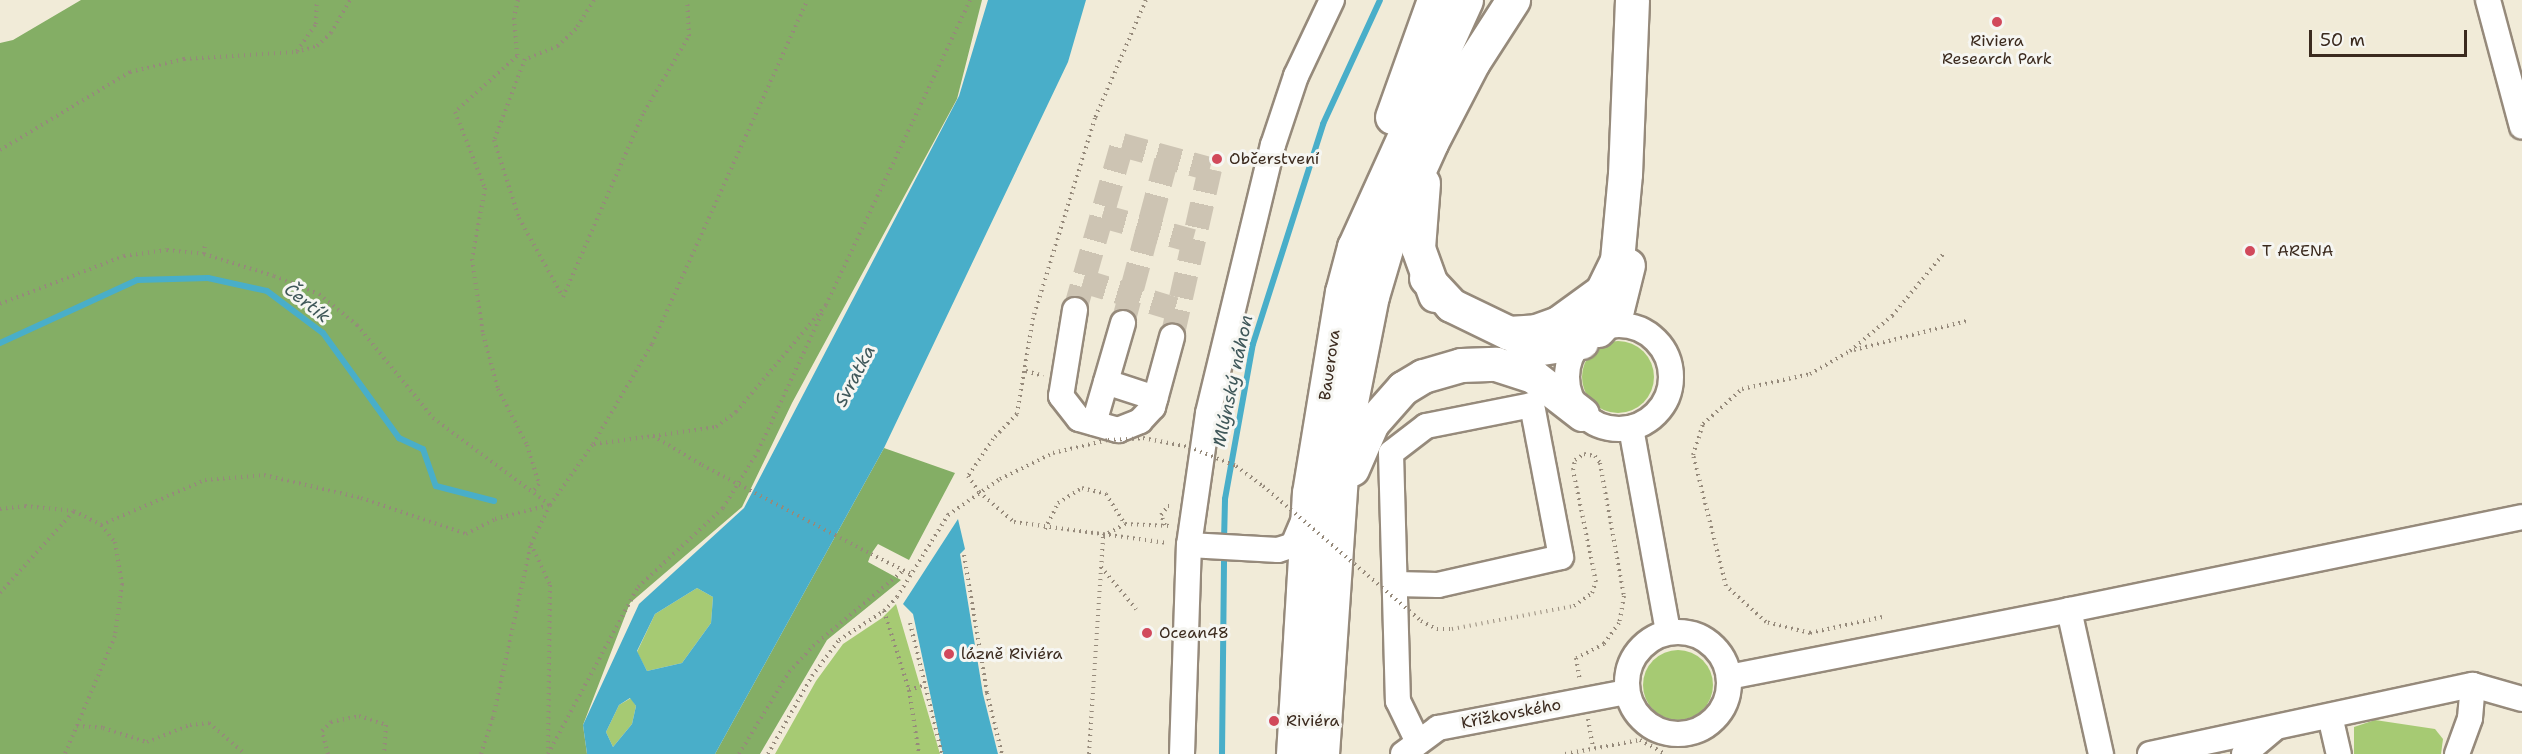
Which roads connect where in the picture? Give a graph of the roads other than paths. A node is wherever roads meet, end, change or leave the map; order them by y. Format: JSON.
{"nodes":[{"id":1,"x":1332,"y":0,"type":"edge"},
{"id":2,"x":1434,"y":0,"type":"edge"},
{"id":3,"x":1466,"y":0,"type":"edge"},
{"id":4,"x":1513,"y":0,"type":"edge"},
{"id":5,"x":1632,"y":0,"type":"edge"},
{"id":6,"x":2488,"y":0,"type":"edge"},
{"id":7,"x":2522,"y":127,"type":"edge"},
{"id":8,"x":1431,"y":143,"type":"junction"},
{"id":9,"x":1625,"y":174,"type":"junction"},
{"id":10,"x":1354,"y":247,"type":"junction"},
{"id":11,"x":1426,"y":278,"type":"junction"},
{"id":12,"x":1075,"y":310,"type":"tunnel mouth"},
{"id":13,"x":1123,"y":323,"type":"tunnel mouth"},
{"id":14,"x":1589,"y":336,"type":"junction"},
{"id":15,"x":1172,"y":337,"type":"tunnel mouth"},
{"id":16,"x":1106,"y":382,"type":"junction"},
{"id":17,"x":1155,"y":398,"type":"junction"},
{"id":18,"x":1582,"y":414,"type":"junction"},
{"id":19,"x":1094,"y":423,"type":"junction"},
{"id":20,"x":1631,"y":428,"type":"junction"},
{"id":21,"x":1323,"y":496,"type":"junction"},
{"id":22,"x":2522,"y":517,"type":"edge"},
{"id":23,"x":1195,"y":540,"type":"junction"},
{"id":24,"x":1278,"y":550,"type":"junction"},
{"id":25,"x":1396,"y":584,"type":"junction"},
{"id":26,"x":2069,"y":610,"type":"junction"},
{"id":27,"x":1301,"y":623,"type":"junction"},
{"id":28,"x":1668,"y":632,"type":"junction"},
{"id":29,"x":1729,"y":677,"type":"junction"},
{"id":30,"x":2473,"y":686,"type":"junction"},
{"id":31,"x":1627,"y":692,"type":"junction"},
{"id":32,"x":2522,"y":699,"type":"edge"},
{"id":33,"x":2330,"y":716,"type":"junction"},
{"id":34,"x":2276,"y":727,"type":"junction"},
{"id":35,"x":1691,"y":744,"type":"edge"},
{"id":36,"x":1410,"y":747,"type":"edge"},
{"id":37,"x":1182,"y":754,"type":"edge"},
{"id":38,"x":1293,"y":754,"type":"edge"},
{"id":39,"x":1322,"y":754,"type":"edge"},
{"id":40,"x":2101,"y":754,"type":"edge"},
{"id":41,"x":2150,"y":754,"type":"edge"},
{"id":42,"x":2244,"y":754,"type":"edge"},
{"id":43,"x":2339,"y":754,"type":"edge"},
{"id":44,"x":2457,"y":754,"type":"edge"}],
"edges":[{"from":1,"to":23,"type":"street"},
{"from":2,"to":10,"type":"highway"},
{"from":3,"to":10,"type":"highway","name":"Bauerova"},
{"from":4,"to":8,"type":"highway"},
{"from":5,"to":9,"type":"highway"},
{"from":6,"to":7,"type":"street"},
{"from":8,"to":11,"type":"highway"},
{"from":8,"to":21,"type":"highway"},
{"from":9,"to":11,"type":"highway"},
{"from":9,"to":14,"type":"highway"},
{"from":10,"to":21,"type":"highway","name":"Bauerova"},
{"from":11,"to":14,"type":"highway"},
{"from":12,"to":19,"type":"street"},
{"from":13,"to":16,"type":"street"},
{"from":14,"to":18,"type":"street"},
{"from":14,"to":20,"type":"street"},
{"from":15,"to":17,"type":"street"},
{"from":16,"to":17,"type":"street"},
{"from":16,"to":19,"type":"street"},
{"from":17,"to":19,"type":"street"},
{"from":18,"to":20,"type":"street"},
{"from":18,"to":21,"type":"highway"},
{"from":20,"to":28,"type":"street"},
{"from":21,"to":24,"type":"street"},
{"from":21,"to":27,"type":"highway","name":"Bauerova"},
{"from":21,"to":39,"type":"highway"},
{"from":22,"to":26,"type":"street"},
{"from":23,"to":24,"type":"street"},
{"from":23,"to":37,"type":"street"},
{"from":24,"to":27,"type":"street"},
{"from":25,"to":25,"type":"street"},
{"from":25,"to":36,"type":"street"},
{"from":26,"to":29,"type":"street"},
{"from":26,"to":40,"type":"street"},
{"from":27,"to":38,"type":"highway","name":"Bauerova"},
{"from":28,"to":29,"type":"street"},
{"from":28,"to":31,"type":"street"},
{"from":29,"to":35,"type":"street"},
{"from":30,"to":32,"type":"street"},
{"from":30,"to":33,"type":"street"},
{"from":30,"to":44,"type":"street"},
{"from":31,"to":35,"type":"street"},
{"from":31,"to":36,"type":"street","name":"Křížkovského"},
{"from":33,"to":34,"type":"street"},
{"from":33,"to":43,"type":"street"},
{"from":34,"to":41,"type":"street"},
{"from":34,"to":42,"type":"street"}]}
